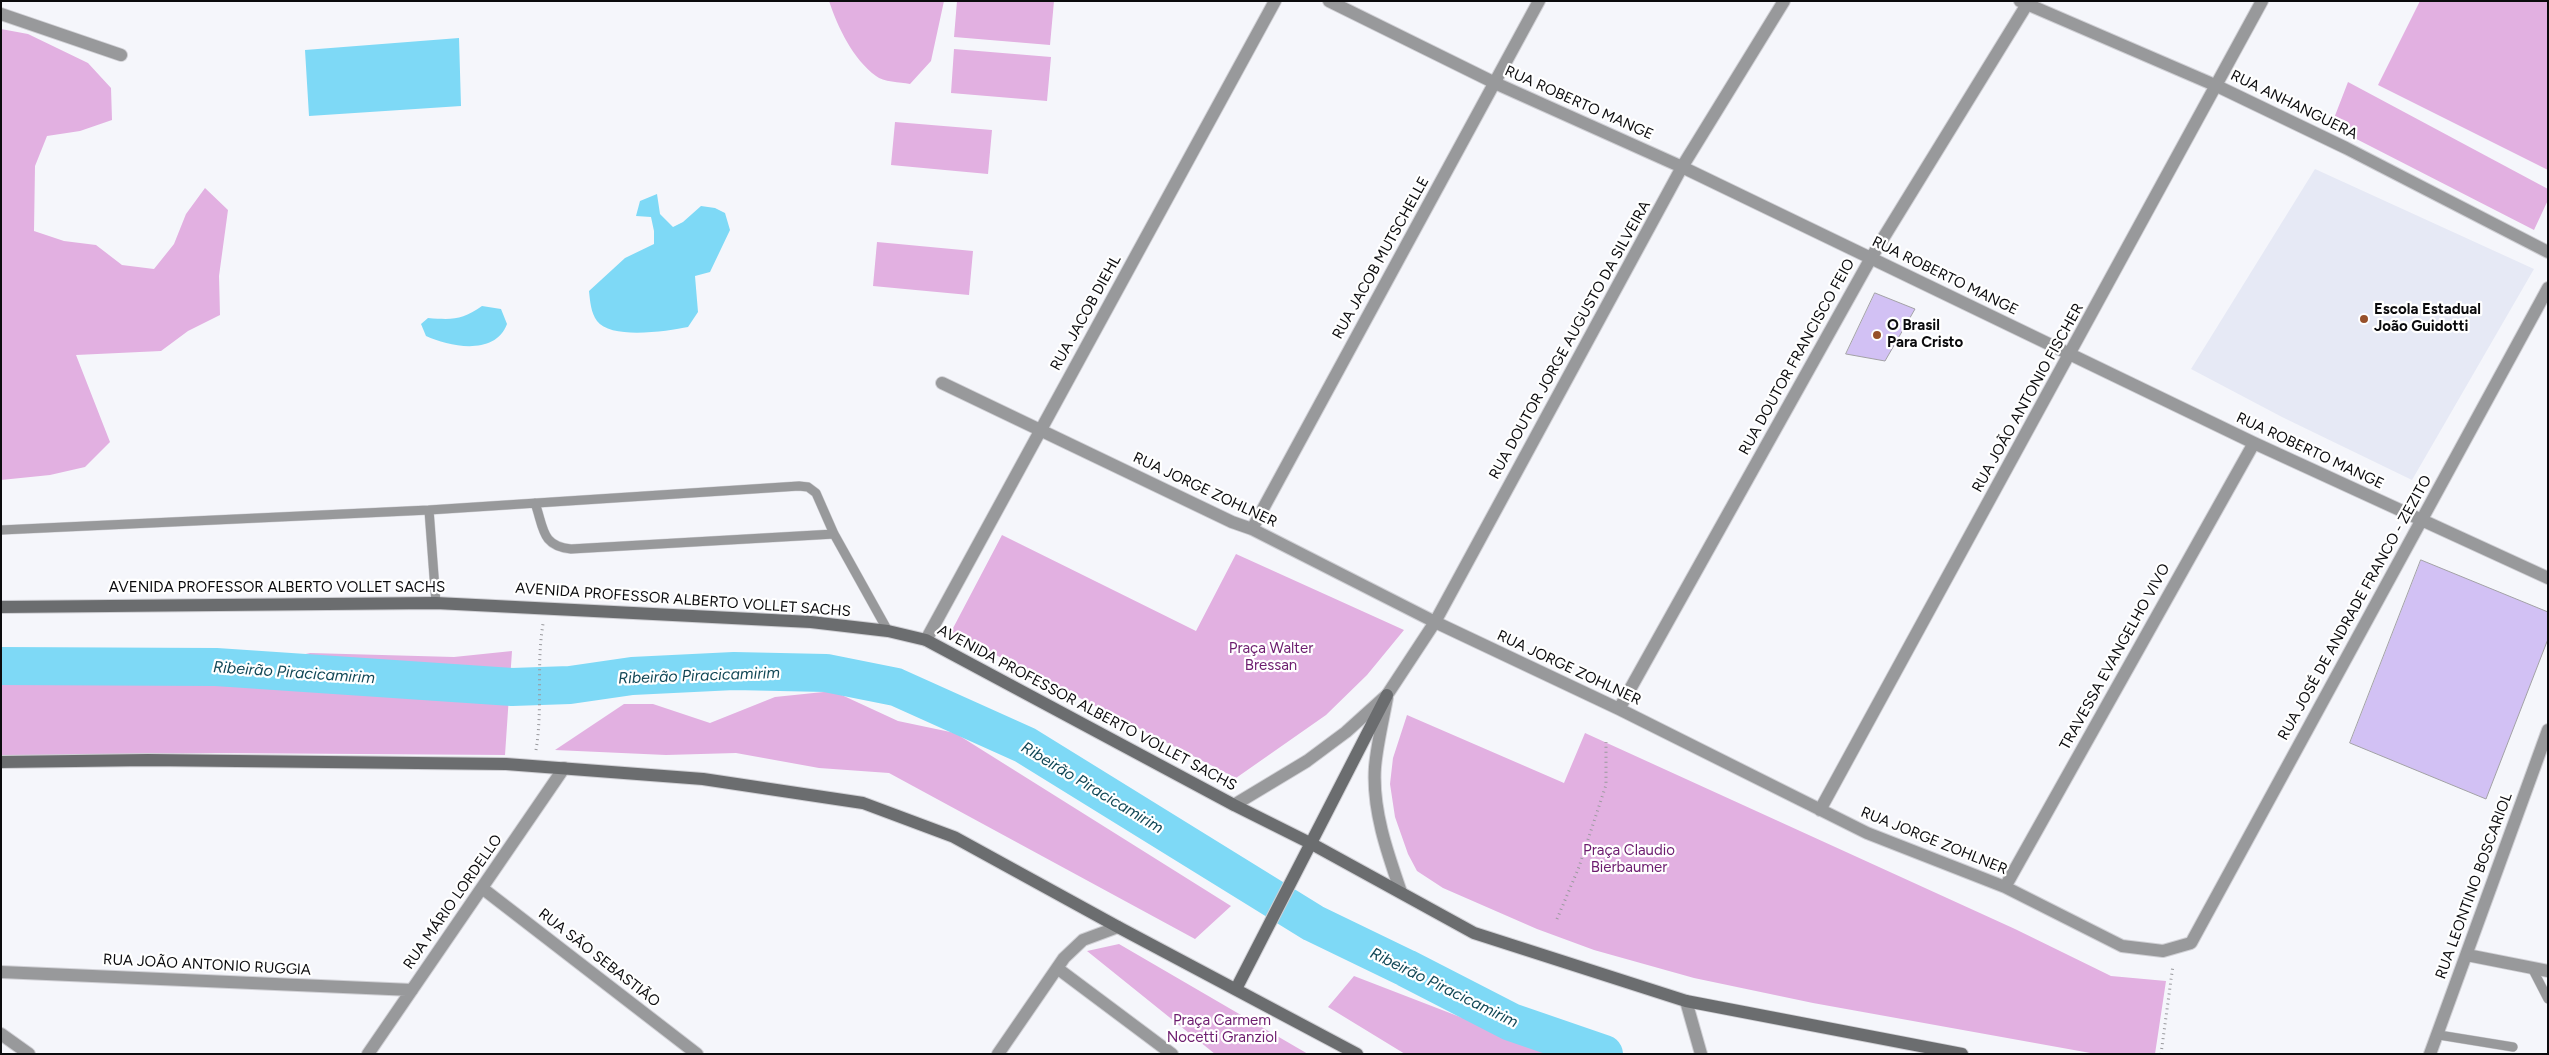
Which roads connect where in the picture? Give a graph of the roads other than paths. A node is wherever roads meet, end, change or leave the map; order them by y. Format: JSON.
{"nodes":[{"id":1,"x":1275,"y":1,"type":"edge"},
{"id":2,"x":1330,"y":1,"type":"edge"},
{"id":3,"x":1539,"y":1,"type":"edge"},
{"id":4,"x":1784,"y":1,"type":"edge"},
{"id":5,"x":2262,"y":1,"type":"edge"},
{"id":6,"x":2025,"y":2,"type":"edge"},
{"id":7,"x":1,"y":14,"type":"edge"},
{"id":8,"x":121,"y":54,"type":"dead end"},
{"id":9,"x":1495,"y":83,"type":"junction"},
{"id":10,"x":2217,"y":86,"type":"junction"},
{"id":11,"x":1682,"y":167,"type":"junction"},
{"id":12,"x":2548,"y":252,"type":"edge"},
{"id":13,"x":1871,"y":258,"type":"junction"},
{"id":14,"x":2548,"y":288,"type":"edge"},
{"id":15,"x":2070,"y":354,"type":"junction"},
{"id":16,"x":942,"y":383,"type":"dead end"},
{"id":17,"x":1042,"y":429,"type":"junction"},
{"id":18,"x":2254,"y":443,"type":"junction"},
{"id":19,"x":535,"y":503,"type":"junction"},
{"id":20,"x":429,"y":510,"type":"junction"},
{"id":21,"x":2421,"y":521,"type":"junction"},
{"id":22,"x":1,"y":530,"type":"edge"},
{"id":23,"x":1252,"y":530,"type":"junction"},
{"id":24,"x":834,"y":534,"type":"junction"},
{"id":25,"x":2548,"y":578,"type":"edge"},
{"id":26,"x":436,"y":603,"type":"junction"},
{"id":27,"x":1,"y":607,"type":"edge"},
{"id":28,"x":1434,"y":622,"type":"junction"},
{"id":29,"x":888,"y":631,"type":"junction"},
{"id":30,"x":926,"y":640,"type":"junction"},
{"id":31,"x":1387,"y":695,"type":"junction"},
{"id":32,"x":1619,"y":709,"type":"junction"},
{"id":33,"x":2548,"y":730,"type":"edge"},
{"id":34,"x":1,"y":762,"type":"edge"},
{"id":35,"x":564,"y":768,"type":"junction"},
{"id":36,"x":1234,"y":805,"type":"junction"},
{"id":37,"x":1820,"y":810,"type":"junction"},
{"id":38,"x":1312,"y":844,"type":"junction"},
{"id":39,"x":482,"y":888,"type":"junction"},
{"id":40,"x":2005,"y":888,"type":"junction"},
{"id":41,"x":1401,"y":892,"type":"junction"},
{"id":42,"x":1118,"y":928,"type":"junction"},
{"id":43,"x":2191,"y":943,"type":"joint"},
{"id":44,"x":2467,"y":955,"type":"junction"},
{"id":45,"x":1058,"y":968,"type":"junction"},
{"id":46,"x":2532,"y":968,"type":"junction"},
{"id":47,"x":2548,"y":971,"type":"edge"},
{"id":48,"x":1,"y":972,"type":"edge"},
{"id":49,"x":1236,"y":989,"type":"junction"},
{"id":50,"x":412,"y":990,"type":"junction"},
{"id":51,"x":2548,"y":999,"type":"edge"},
{"id":52,"x":1686,"y":1001,"type":"junction"},
{"id":53,"x":1,"y":1034,"type":"edge"},
{"id":54,"x":2439,"y":1034,"type":"junction"},
{"id":55,"x":2513,"y":1047,"type":"dead end"},
{"id":56,"x":29,"y":1054,"type":"edge"},
{"id":57,"x":368,"y":1054,"type":"edge"},
{"id":58,"x":697,"y":1054,"type":"edge"},
{"id":59,"x":998,"y":1054,"type":"edge"},
{"id":60,"x":1172,"y":1054,"type":"edge"},
{"id":61,"x":1357,"y":1054,"type":"edge"},
{"id":62,"x":1701,"y":1054,"type":"edge"},
{"id":63,"x":1962,"y":1054,"type":"edge"},
{"id":64,"x":2430,"y":1054,"type":"edge"}],
"edges":[{"from":1,"to":17,"type":"street","name":"RUA JACOB DIEHL"},
{"from":2,"to":9,"type":"street","name":"RUA ROBERTO MANGE"},
{"from":3,"to":9,"type":"street","name":"RUA JACOB MUTSCHELLE"},
{"from":4,"to":11,"type":"street","name":"RUA DOUTOR JORGE AUGUSTO DA SILVEIRA"},
{"from":5,"to":10,"type":"street","name":"RUA JOÃO ANTONIO FISCHER"},
{"from":6,"to":10,"type":"street","name":"RUA ANHANGUERA"},
{"from":6,"to":13,"type":"street","name":"RUA DOUTOR FRANCISCO FEIO"},
{"from":7,"to":8,"type":"street"},
{"from":9,"to":11,"type":"street","name":"RUA ROBERTO MANGE"},
{"from":9,"to":23,"type":"street","name":"RUA JACOB MUTSCHELLE"},
{"from":10,"to":12,"type":"street","name":"RUA ANHANGUERA"},
{"from":10,"to":15,"type":"street","name":"RUA JOÃO ANTONIO FISCHER"},
{"from":11,"to":13,"type":"street","name":"RUA ROBERTO MANGE"},
{"from":11,"to":28,"type":"street","name":"RUA DOUTOR JORGE AUGUSTO DA SILVEIRA"},
{"from":13,"to":15,"type":"street","name":"RUA ROBERTO MANGE"},
{"from":13,"to":32,"type":"street","name":"RUA DOUTOR FRANCISCO FEIO"},
{"from":14,"to":21,"type":"street","name":"RUA JOSÉ DE ANDRADE FRANCO - ZEZITO"},
{"from":15,"to":18,"type":"street","name":"RUA ROBERTO MANGE"},
{"from":15,"to":37,"type":"street","name":"RUA JOÃO ANTONIO FISCHER"},
{"from":16,"to":17,"type":"street","name":"RUA JORGE ZOHLNER"},
{"from":17,"to":23,"type":"street","name":"RUA JORGE ZOHLNER"},
{"from":17,"to":30,"type":"street","name":"RUA JACOB DIEHL"},
{"from":18,"to":21,"type":"street","name":"RUA ROBERTO MANGE"},
{"from":18,"to":40,"type":"street","name":"TRAVESSA EVANGELHO VIVO"},
{"from":19,"to":20,"type":"lane"},
{"from":19,"to":24,"type":"lane"},
{"from":19,"to":24,"type":"lane"},
{"from":20,"to":22,"type":"lane"},
{"from":20,"to":26,"type":"lane"},
{"from":21,"to":25,"type":"street","name":"RUA ROBERTO MANGE"},
{"from":21,"to":43,"type":"street","name":"RUA JOSÉ DE ANDRADE FRANCO - ZEZITO"},
{"from":23,"to":28,"type":"street","name":"RUA JORGE ZOHLNER"},
{"from":24,"to":29,"type":"lane"},
{"from":26,"to":27,"type":"main road","name":"AVENIDA PROFESSOR ALBERTO VOLLET SACHS"},
{"from":26,"to":29,"type":"main road","name":"AVENIDA PROFESSOR ALBERTO VOLLET SACHS"},
{"from":28,"to":31,"type":"street","name":"RUA DOUTOR JORGE AUGUSTO DA SILVEIRA"},
{"from":28,"to":32,"type":"street","name":"RUA JORGE ZOHLNER"},
{"from":29,"to":30,"type":"main road","name":"AVENIDA PROFESSOR ALBERTO VOLLET SACHS"},
{"from":30,"to":36,"type":"main road","name":"AVENIDA PROFESSOR ALBERTO VOLLET SACHS"},
{"from":31,"to":36,"type":"street","name":"RUA DOUTOR JORGE AUGUSTO DA SILVEIRA"},
{"from":31,"to":38,"type":"main road"},
{"from":31,"to":41,"type":"street","name":"RUA DOUTOR JORGE AUGUSTO DA SILVEIRA"},
{"from":32,"to":37,"type":"street","name":"RUA JORGE ZOHLNER"},
{"from":33,"to":44,"type":"street","name":"RUA LEONTINO BOSCARIOL"},
{"from":34,"to":35,"type":"main road"},
{"from":35,"to":39,"type":"street","name":"RUA MÁRIO LORDELLO"},
{"from":35,"to":42,"type":"main road"},
{"from":36,"to":38,"type":"main road","name":"AVENIDA PROFESSOR ALBERTO VOLLET SACHS"},
{"from":37,"to":40,"type":"street","name":"RUA JORGE ZOHLNER"},
{"from":38,"to":41,"type":"main road","name":"AVENIDA PROFESSOR ALBERTO VOLLET SACHS"},
{"from":38,"to":49,"type":"main road"},
{"from":39,"to":50,"type":"street","name":"RUA MÁRIO LORDELLO"},
{"from":39,"to":58,"type":"street","name":"RUA SÃO SEBASTIÃO"},
{"from":40,"to":43,"type":"street","name":"RUA JORGE ZOHLNER"},
{"from":41,"to":52,"type":"main road","name":"AVENIDA PROFESSOR ALBERTO VOLLET SACHS"},
{"from":42,"to":45,"type":"street"},
{"from":42,"to":49,"type":"main road"},
{"from":44,"to":46,"type":"street"},
{"from":44,"to":54,"type":"street","name":"RUA LEONTINO BOSCARIOL"},
{"from":45,"to":59,"type":"street"},
{"from":45,"to":60,"type":"street"},
{"from":46,"to":47,"type":"street"},
{"from":46,"to":51,"type":"lane"},
{"from":48,"to":50,"type":"street","name":"RUA JOÃO ANTONIO RUGGIA"},
{"from":49,"to":61,"type":"main road"},
{"from":50,"to":57,"type":"street","name":"RUA MÁRIO LORDELLO"},
{"from":52,"to":62,"type":"street"},
{"from":52,"to":63,"type":"main road","name":"AVENIDA PROFESSOR ALBERTO VOLLET SACHS"},
{"from":53,"to":56,"type":"street"},
{"from":54,"to":55,"type":"lane"},
{"from":54,"to":64,"type":"street","name":"RUA LEONTINO BOSCARIOL"}]}
